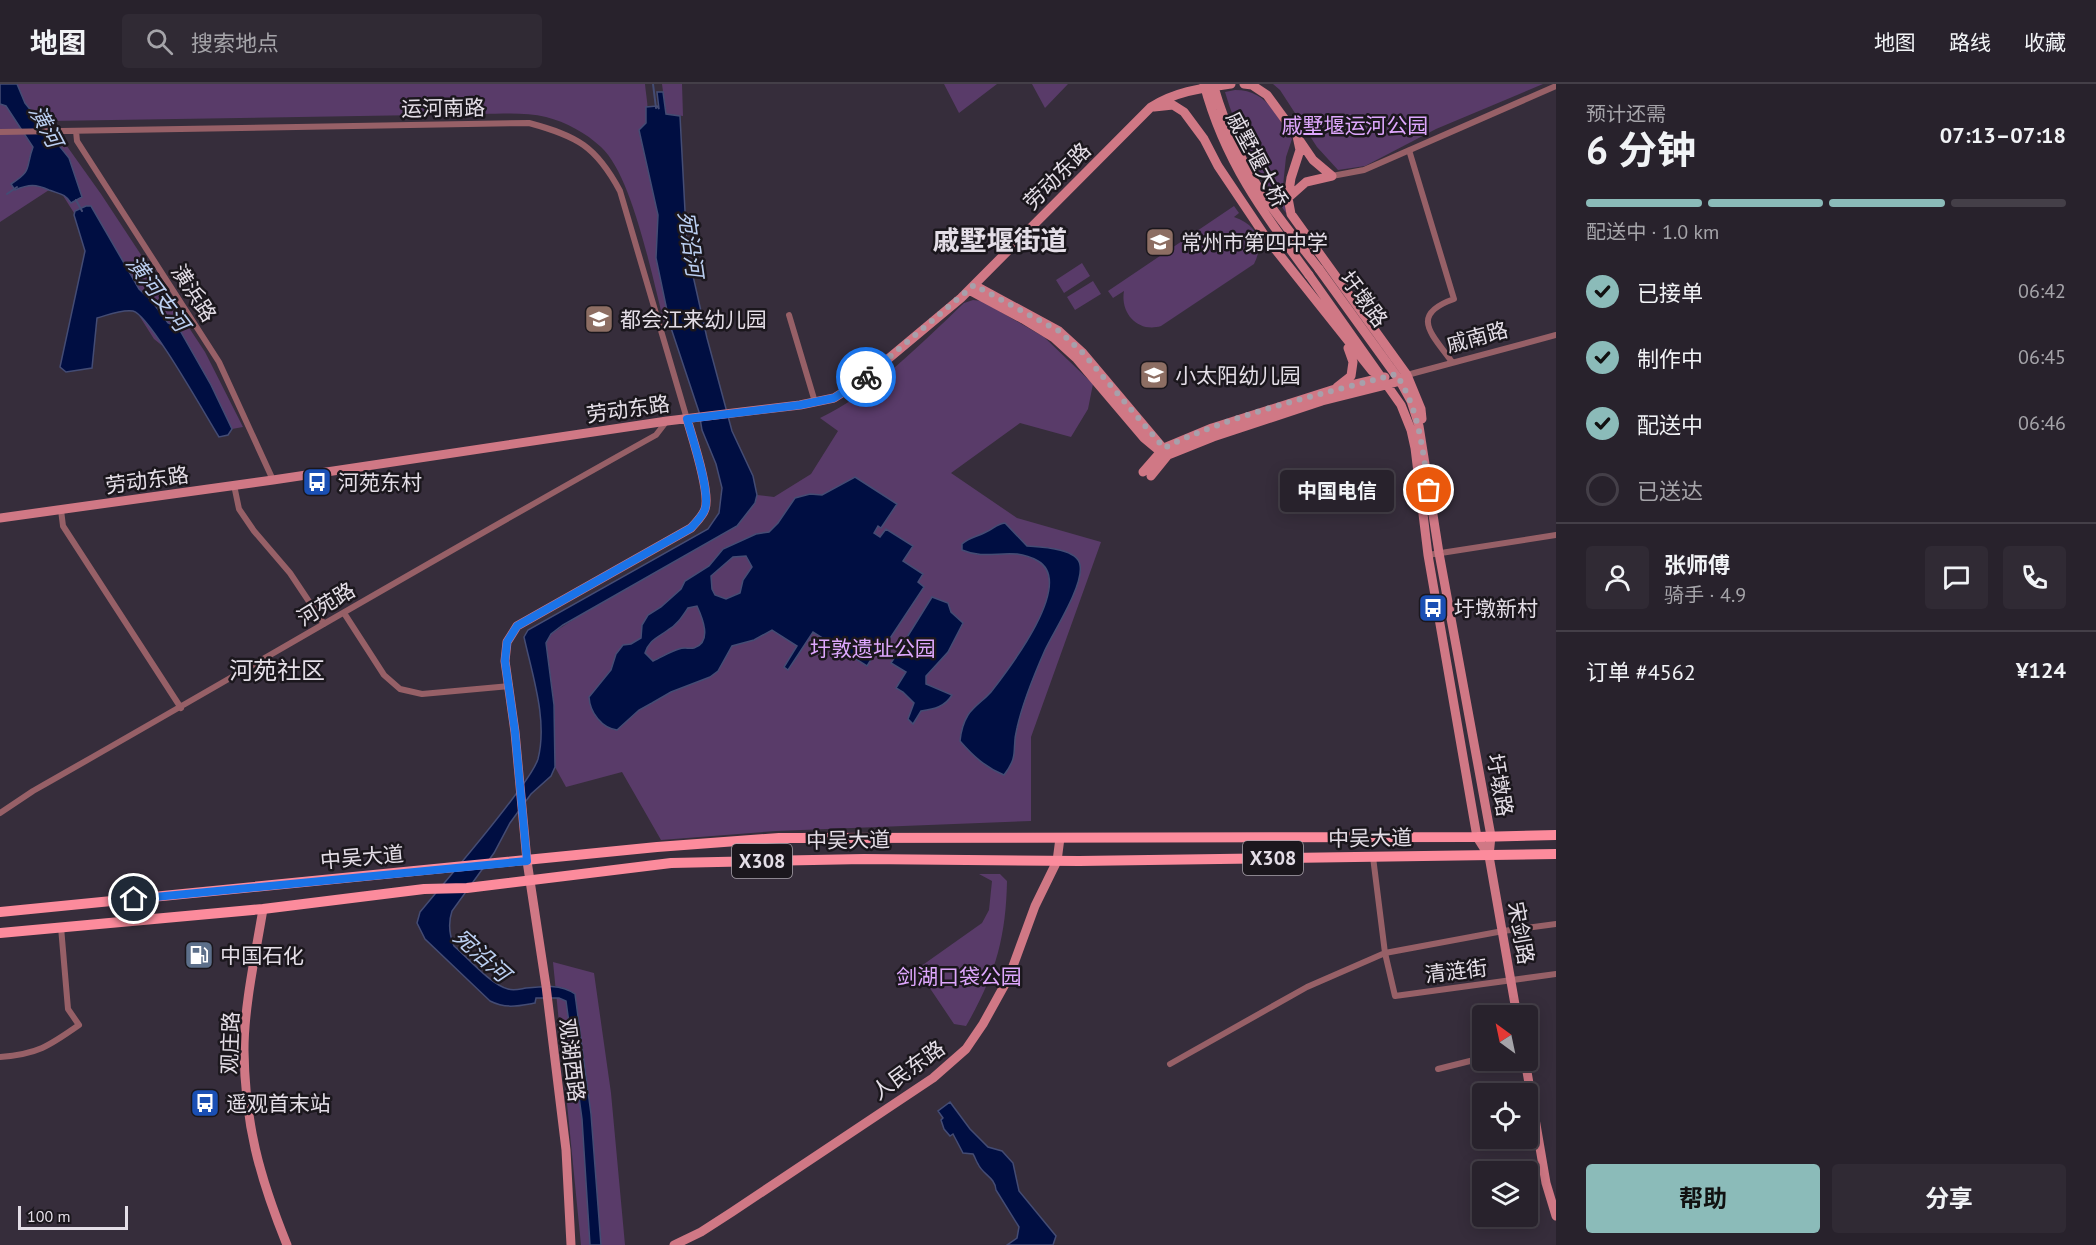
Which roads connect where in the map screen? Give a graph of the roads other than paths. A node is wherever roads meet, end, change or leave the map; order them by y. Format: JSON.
{"nodes":[{"id":1,"x":1204,"y":84,"type":"edge"},
{"id":2,"x":1213,"y":84,"type":"edge"},
{"id":3,"x":1231,"y":84,"type":"edge"},
{"id":4,"x":1244,"y":84,"type":"edge"},
{"id":5,"x":1556,"y":86,"type":"edge"},
{"id":6,"x":1151,"y":107,"type":"junction"},
{"id":7,"x":76,"y":130,"type":"junction"},
{"id":8,"x":0,"y":132,"type":"edge"},
{"id":9,"x":1297,"y":136,"type":"junction"},
{"id":10,"x":1409,"y":150,"type":"junction"},
{"id":11,"x":1332,"y":176,"type":"junction"},
{"id":12,"x":1288,"y":198,"type":"junction"},
{"id":13,"x":1319,"y":269,"type":"joint"},
{"id":14,"x":1309,"y":275,"type":"joint"},
{"id":15,"x":1318,"y":287,"type":"junction"},
{"id":16,"x":972,"y":288,"type":"junction"},
{"id":17,"x":789,"y":315,"type":"dead end"},
{"id":18,"x":1332,"y":324,"type":"junction"},
{"id":19,"x":1556,"y":334,"type":"edge"},
{"id":20,"x":1452,"y":362,"type":"junction"},
{"id":21,"x":1401,"y":377,"type":"junction"},
{"id":22,"x":1382,"y":380,"type":"junction"},
{"id":23,"x":1335,"y":389,"type":"junction"},
{"id":24,"x":815,"y":402,"type":"junction"},
{"id":25,"x":692,"y":418,"type":"junction"},
{"id":26,"x":667,"y":421,"type":"junction"},
{"id":27,"x":1164,"y":452,"type":"junction"},
{"id":28,"x":1147,"y":474,"type":"dead end"},
{"id":29,"x":273,"y":480,"type":"junction"},
{"id":30,"x":234,"y":485,"type":"junction"},
{"id":31,"x":61,"y":510,"type":"junction"},
{"id":32,"x":0,"y":518,"type":"edge"},
{"id":33,"x":1556,"y":535,"type":"edge"},
{"id":34,"x":1439,"y":554,"type":"junction"},
{"id":35,"x":1428,"y":555,"type":"junction"},
{"id":36,"x":344,"y":613,"type":"junction"},
{"id":37,"x":324,"y":624,"type":"junction"},
{"id":38,"x":510,"y":686,"type":"junction"},
{"id":39,"x":181,"y":708,"type":"junction"},
{"id":40,"x":0,"y":813,"type":"edge"},
{"id":41,"x":1556,"y":835,"type":"edge"},
{"id":42,"x":1491,"y":836,"type":"junction"},
{"id":43,"x":1477,"y":837,"type":"junction"},
{"id":44,"x":1060,"y":838,"type":"junction"},
{"id":45,"x":1556,"y":854,"type":"edge"},
{"id":46,"x":1490,"y":856,"type":"junction"},
{"id":47,"x":1373,"y":857,"type":"junction"},
{"id":48,"x":527,"y":861,"type":"junction"},
{"id":49,"x":1058,"y":861,"type":"junction"},
{"id":50,"x":530,"y":880,"type":"junction"},
{"id":51,"x":263,"y":909,"type":"junction"},
{"id":52,"x":0,"y":912,"type":"edge"},
{"id":53,"x":1556,"y":924,"type":"edge"},
{"id":54,"x":61,"y":927,"type":"junction"},
{"id":55,"x":1503,"y":931,"type":"junction"},
{"id":56,"x":0,"y":933,"type":"edge"},
{"id":57,"x":1385,"y":953,"type":"junction"},
{"id":58,"x":1556,"y":974,"type":"edge"},
{"id":59,"x":1512,"y":981,"type":"junction"},
{"id":60,"x":1515,"y":1005,"type":"edge"},
{"id":61,"x":0,"y":1057,"type":"edge"},
{"id":62,"x":1472,"y":1060,"type":"edge"},
{"id":63,"x":1170,"y":1064,"type":"dead end"},
{"id":64,"x":1438,"y":1069,"type":"dead end"},
{"id":65,"x":1527,"y":1071,"type":"edge"},
{"id":66,"x":1556,"y":1216,"type":"edge"},
{"id":67,"x":287,"y":1245,"type":"edge"},
{"id":68,"x":571,"y":1245,"type":"edge"},
{"id":69,"x":674,"y":1245,"type":"edge"}],
"edges":[{"from":1,"to":14,"type":"street","name":"戚墅堰大桥","bridge":true},
{"from":2,"to":13,"type":"street","name":"戚墅堰大桥","bridge":true},
{"from":3,"to":6,"type":"street","name":"劳动东路"},
{"from":4,"to":9,"type":"street"},
{"from":5,"to":10,"type":"street"},
{"from":6,"to":16,"type":"street","name":"劳动东路"},
{"from":6,"to":18,"type":"street"},
{"from":7,"to":8,"type":"street","name":"运河南路"},
{"from":7,"to":25,"type":"street","name":"运河南路"},
{"from":7,"to":29,"type":"street","name":"潢浜路"},
{"from":9,"to":11,"type":"street"},
{"from":9,"to":12,"type":"street"},
{"from":10,"to":11,"type":"street"},
{"from":10,"to":20,"type":"street"},
{"from":11,"to":12,"type":"street"},
{"from":12,"to":21,"type":"street"},
{"from":13,"to":21,"type":"street","name":"圩墩路"},
{"from":14,"to":15,"type":"street","name":"圩墩路"},
{"from":15,"to":18,"type":"street"},
{"from":15,"to":22,"type":"street","name":"圩墩路"},
{"from":16,"to":24,"type":"street","name":"劳动东路"},
{"from":16,"to":27,"type":"street"},
{"from":17,"to":24,"type":"street"},
{"from":18,"to":22,"type":"street"},
{"from":18,"to":23,"type":"street"},
{"from":19,"to":20,"type":"street","name":"戚南路"},
{"from":20,"to":21,"type":"street","name":"戚南路"},
{"from":21,"to":22,"type":"street","name":"戚南路"},
{"from":21,"to":34,"type":"street","name":"圩墩路"},
{"from":22,"to":23,"type":"street","name":"戚南路"},
{"from":22,"to":27,"type":"street","name":"戚南路"},
{"from":22,"to":35,"type":"street","name":"圩墩路"},
{"from":23,"to":27,"type":"street","name":"戚南路"},
{"from":24,"to":25,"type":"street","name":"劳动东路"},
{"from":25,"to":26,"type":"street","name":"劳动东路"},
{"from":25,"to":38,"type":"street","name":"观湖西路"},
{"from":26,"to":29,"type":"street","name":"劳动东路"},
{"from":26,"to":36,"type":"street","name":"河苑路"},
{"from":27,"to":28,"type":"street","name":"戚南路"},
{"from":29,"to":30,"type":"street","name":"劳动东路"},
{"from":30,"to":31,"type":"street","name":"劳动东路"},
{"from":30,"to":37,"type":"street"},
{"from":31,"to":32,"type":"street","name":"劳动东路"},
{"from":31,"to":39,"type":"street"},
{"from":33,"to":34,"type":"street"},
{"from":34,"to":35,"type":"street"},
{"from":34,"to":42,"type":"street","name":"圩墩路"},
{"from":35,"to":43,"type":"street","name":"圩墩路"},
{"from":36,"to":37,"type":"street","name":"河苑路"},
{"from":36,"to":38,"type":"street"},
{"from":37,"to":39,"type":"street","name":"河苑路"},
{"from":38,"to":48,"type":"street","name":"观湖西路"},
{"from":39,"to":40,"type":"street","name":"河苑路"},
{"from":41,"to":42,"type":"main road","name":"中吴大道","number":"X308"},
{"from":42,"to":43,"type":"main road","name":"中吴大道","number":"X308"},
{"from":42,"to":46,"type":"street","name":"圩墩路"},
{"from":43,"to":44,"type":"main road","name":"中吴大道","number":"X308"},
{"from":43,"to":46,"type":"street","name":"圩墩路"},
{"from":44,"to":48,"type":"main road","name":"中吴大道","number":"X308"},
{"from":44,"to":49,"type":"street","name":"人民东路"},
{"from":45,"to":46,"type":"main road","name":"中吴大道","number":"X308"},
{"from":46,"to":47,"type":"main road","name":"中吴大道","number":"X308"},
{"from":46,"to":55,"type":"street","name":"宋剑路"},
{"from":47,"to":49,"type":"main road","name":"中吴大道","number":"X308"},
{"from":47,"to":57,"type":"street"},
{"from":48,"to":50,"type":"street","name":"观湖西路"},
{"from":48,"to":52,"type":"main road","name":"中吴大道","number":"X308"},
{"from":49,"to":50,"type":"main road","name":"中吴大道","number":"X308"},
{"from":49,"to":69,"type":"street","name":"人民东路"},
{"from":50,"to":51,"type":"main road","name":"中吴大道","number":"X308"},
{"from":50,"to":68,"type":"street","name":"观湖西路"},
{"from":51,"to":54,"type":"main road","name":"中吴大道","number":"X308"},
{"from":51,"to":67,"type":"street","name":"观庄路"},
{"from":53,"to":55,"type":"street"},
{"from":54,"to":56,"type":"main road","name":"中吴大道","number":"X308"},
{"from":54,"to":61,"type":"street"},
{"from":55,"to":57,"type":"street"},
{"from":55,"to":59,"type":"street","name":"宋剑路"},
{"from":57,"to":59,"type":"street","name":"清涟街"},
{"from":57,"to":63,"type":"street"},
{"from":58,"to":59,"type":"street","name":"清涟街"},
{"from":59,"to":60,"type":"street","name":"宋剑路"},
{"from":62,"to":64,"type":"street"},
{"from":65,"to":66,"type":"street"}]}
